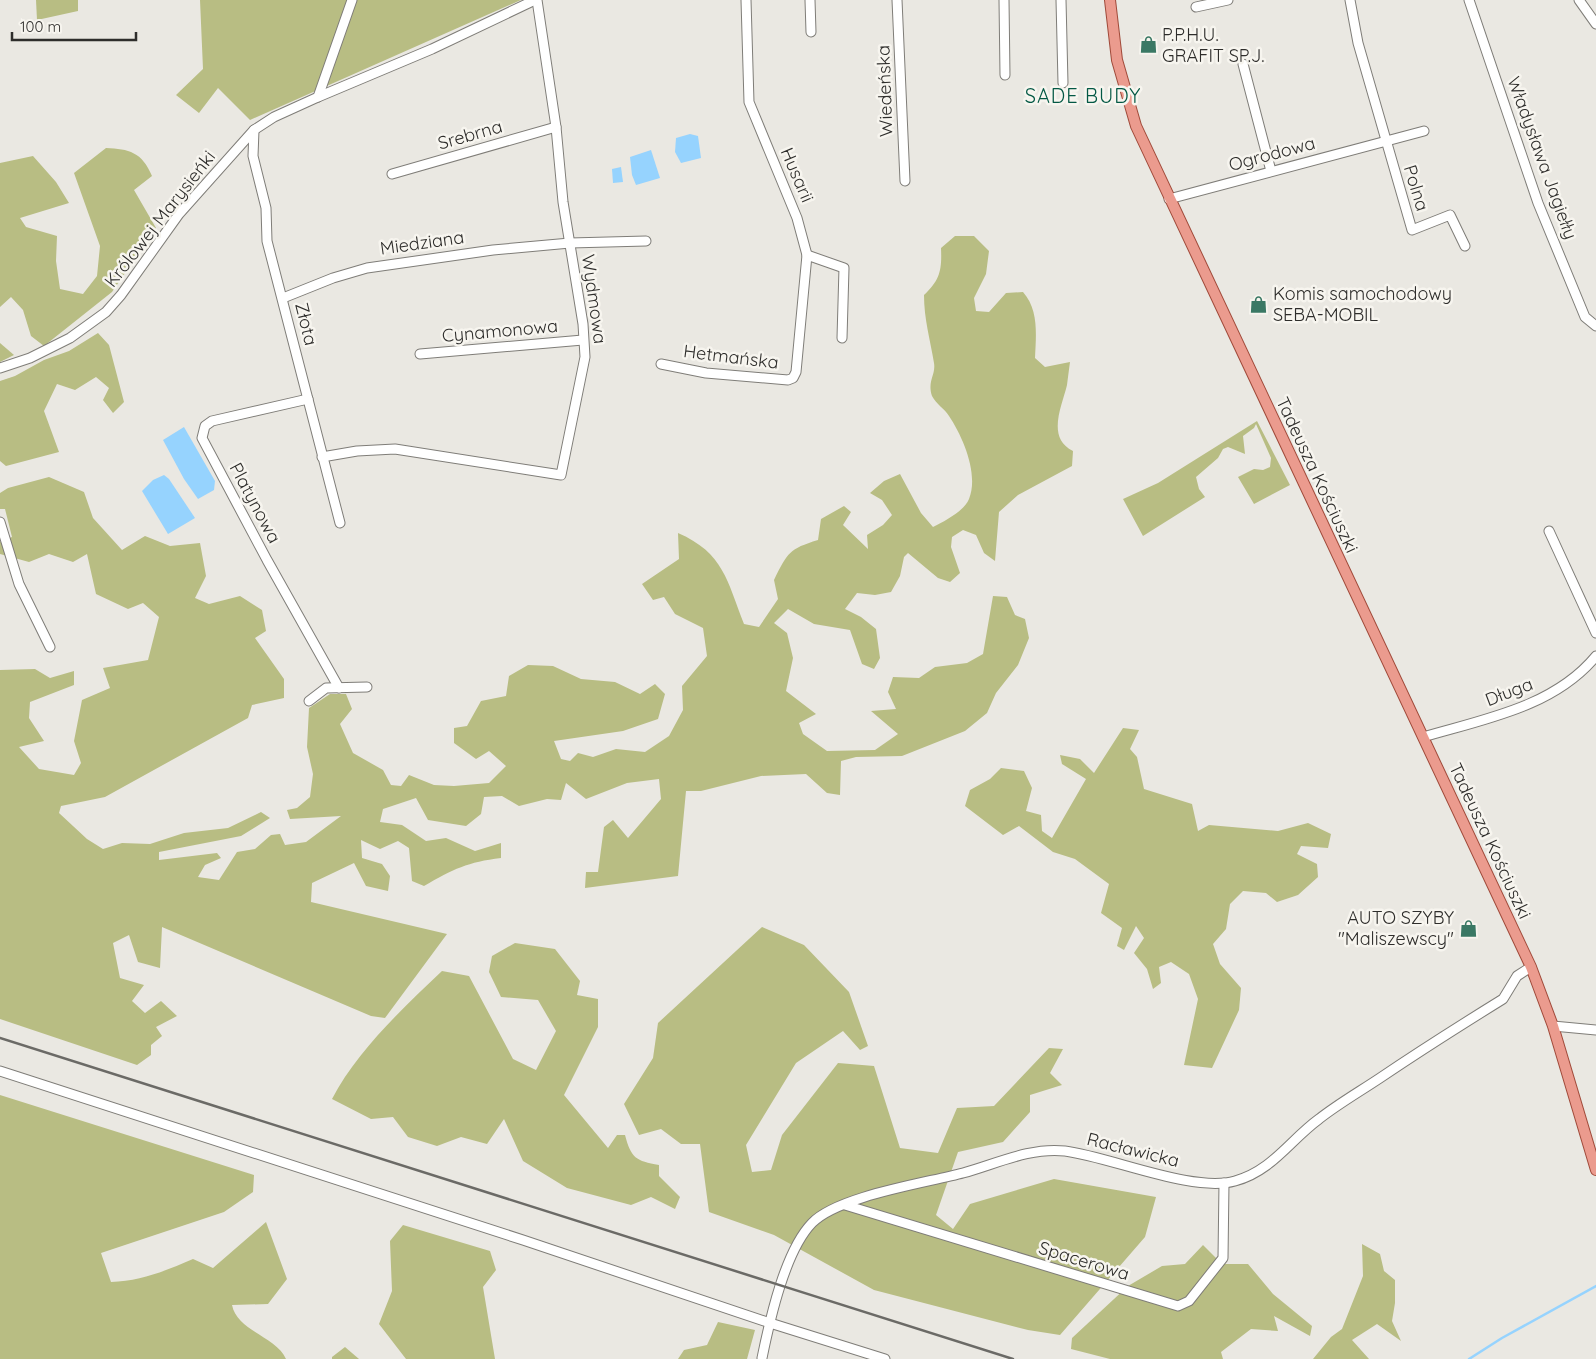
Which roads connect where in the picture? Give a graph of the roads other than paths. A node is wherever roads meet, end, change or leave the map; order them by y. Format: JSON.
{"nodes":[{"id":1,"x":352,"y":0,"type":"edge"},
{"id":2,"x":536,"y":0,"type":"edge"},
{"id":3,"x":746,"y":0,"type":"edge"},
{"id":4,"x":810,"y":0,"type":"edge"},
{"id":5,"x":897,"y":0,"type":"edge"},
{"id":6,"x":1004,"y":0,"type":"edge"},
{"id":7,"x":1061,"y":0,"type":"edge"},
{"id":8,"x":1110,"y":0,"type":"edge"},
{"id":9,"x":1228,"y":0,"type":"edge"},
{"id":10,"x":1350,"y":0,"type":"edge"},
{"id":11,"x":1469,"y":0,"type":"edge"},
{"id":12,"x":1579,"y":0,"type":"edge"},
{"id":13,"x":1196,"y":7,"type":"dead end"},
{"id":14,"x":1596,"y":24,"type":"edge"},
{"id":15,"x":812,"y":32,"type":"dead end"},
{"id":16,"x":1243,"y":64,"type":"dead end"},
{"id":17,"x":1005,"y":75,"type":"dead end"},
{"id":18,"x":1063,"y":83,"type":"dead end"},
{"id":19,"x":318,"y":97,"type":"junction"},
{"id":20,"x":556,"y":127,"type":"junction"},
{"id":21,"x":254,"y":130,"type":"junction"},
{"id":22,"x":1424,"y":131,"type":"dead end"},
{"id":23,"x":1385,"y":140,"type":"junction"},
{"id":24,"x":1271,"y":171,"type":"junction"},
{"id":25,"x":392,"y":174,"type":"dead end"},
{"id":26,"x":905,"y":181,"type":"dead end"},
{"id":27,"x":1169,"y":200,"type":"junction"},
{"id":28,"x":646,"y":240,"type":"dead end"},
{"id":29,"x":570,"y":243,"type":"junction"},
{"id":30,"x":1465,"y":246,"type":"dead end"},
{"id":31,"x":807,"y":255,"type":"junction"},
{"id":32,"x":283,"y":298,"type":"junction"},
{"id":33,"x":1594,"y":325,"type":"edge"},
{"id":34,"x":842,"y":338,"type":"dead end"},
{"id":35,"x":584,"y":340,"type":"junction"},
{"id":36,"x":420,"y":354,"type":"dead end"},
{"id":37,"x":661,"y":364,"type":"dead end"},
{"id":38,"x":0,"y":368,"type":"edge"},
{"id":39,"x":308,"y":399,"type":"junction"},
{"id":40,"x":322,"y":458,"type":"junction"},
{"id":41,"x":0,"y":522,"type":"edge"},
{"id":42,"x":340,"y":523,"type":"dead end"},
{"id":43,"x":1549,"y":532,"type":"dead end"},
{"id":44,"x":1596,"y":633,"type":"edge"},
{"id":45,"x":50,"y":647,"type":"dead end"},
{"id":46,"x":1596,"y":656,"type":"edge"},
{"id":47,"x":366,"y":687,"type":"dead end"},
{"id":48,"x":339,"y":688,"type":"junction"},
{"id":49,"x":309,"y":700,"type":"dead end"},
{"id":50,"x":1423,"y":737,"type":"junction"},
{"id":51,"x":1531,"y":967,"type":"junction"},
{"id":52,"x":1553,"y":1026,"type":"junction"},
{"id":53,"x":1596,"y":1030,"type":"edge"},
{"id":54,"x":0,"y":1071,"type":"edge"},
{"id":55,"x":1595,"y":1164,"type":"edge"},
{"id":56,"x":1224,"y":1184,"type":"junction"},
{"id":57,"x":845,"y":1205,"type":"junction"},
{"id":58,"x":770,"y":1323,"type":"junction"},
{"id":59,"x":762,"y":1358,"type":"edge"},
{"id":60,"x":886,"y":1359,"type":"edge"}],
"edges":[{"from":1,"to":19,"type":"street"},
{"from":2,"to":19,"type":"street","name":"Królowej Marysieńki"},
{"from":2,"to":20,"type":"street","name":"Wydmowa"},
{"from":3,"to":31,"type":"street","name":"Husarii"},
{"from":4,"to":15,"type":"street"},
{"from":5,"to":26,"type":"street","name":"Wiedeńska"},
{"from":6,"to":17,"type":"street"},
{"from":7,"to":18,"type":"street"},
{"from":8,"to":27,"type":"main road","name":"Tadeusza Kościuszki"},
{"from":9,"to":13,"type":"street"},
{"from":10,"to":23,"type":"street","name":"Polna"},
{"from":11,"to":33,"type":"street","name":"Władysława Jagiełły"},
{"from":12,"to":14,"type":"street"},
{"from":16,"to":24,"type":"street"},
{"from":19,"to":21,"type":"street","name":"Królowej Marysieńki"},
{"from":20,"to":25,"type":"street","name":"Srebrna"},
{"from":20,"to":29,"type":"street","name":"Wydmowa"},
{"from":21,"to":32,"type":"street","name":"Złota"},
{"from":21,"to":38,"type":"street","name":"Królowej Marysieńki"},
{"from":22,"to":23,"type":"street"},
{"from":23,"to":24,"type":"street","name":"Ogrodowa"},
{"from":23,"to":30,"type":"street","name":"Polna"},
{"from":24,"to":27,"type":"street","name":"Ogrodowa"},
{"from":27,"to":50,"type":"main road","name":"Tadeusza Kościuszki"},
{"from":28,"to":29,"type":"street","name":"Miedziana"},
{"from":29,"to":32,"type":"street","name":"Miedziana"},
{"from":29,"to":35,"type":"street","name":"Wydmowa"},
{"from":31,"to":34,"type":"street"},
{"from":31,"to":37,"type":"street","name":"Hetmańska"},
{"from":32,"to":39,"type":"street","name":"Złota"},
{"from":35,"to":36,"type":"street","name":"Cynamonowa"},
{"from":35,"to":40,"type":"street","name":"Wydmowa"},
{"from":39,"to":40,"type":"street","name":"Złota"},
{"from":39,"to":48,"type":"street","name":"Platynowa"},
{"from":40,"to":42,"type":"street","name":"Złota"},
{"from":41,"to":45,"type":"street"},
{"from":43,"to":44,"type":"street"},
{"from":46,"to":50,"type":"street","name":"Długa"},
{"from":47,"to":48,"type":"street"},
{"from":48,"to":49,"type":"street"},
{"from":50,"to":51,"type":"main road","name":"Tadeusza Kościuszki"},
{"from":51,"to":52,"type":"main road","name":"Tadeusza Kościuszki"},
{"from":51,"to":56,"type":"street","name":"Racławicka"},
{"from":52,"to":53,"type":"street"},
{"from":52,"to":55,"type":"main road","name":"Tadeusza Kościuszki"},
{"from":54,"to":58,"type":"street"},
{"from":56,"to":57,"type":"street","name":"Racławicka"},
{"from":56,"to":57,"type":"street","name":"Spacerowa"},
{"from":57,"to":58,"type":"street","name":"Racławicka"},
{"from":58,"to":59,"type":"street","name":"Racławicka"},
{"from":58,"to":60,"type":"street"}]}
